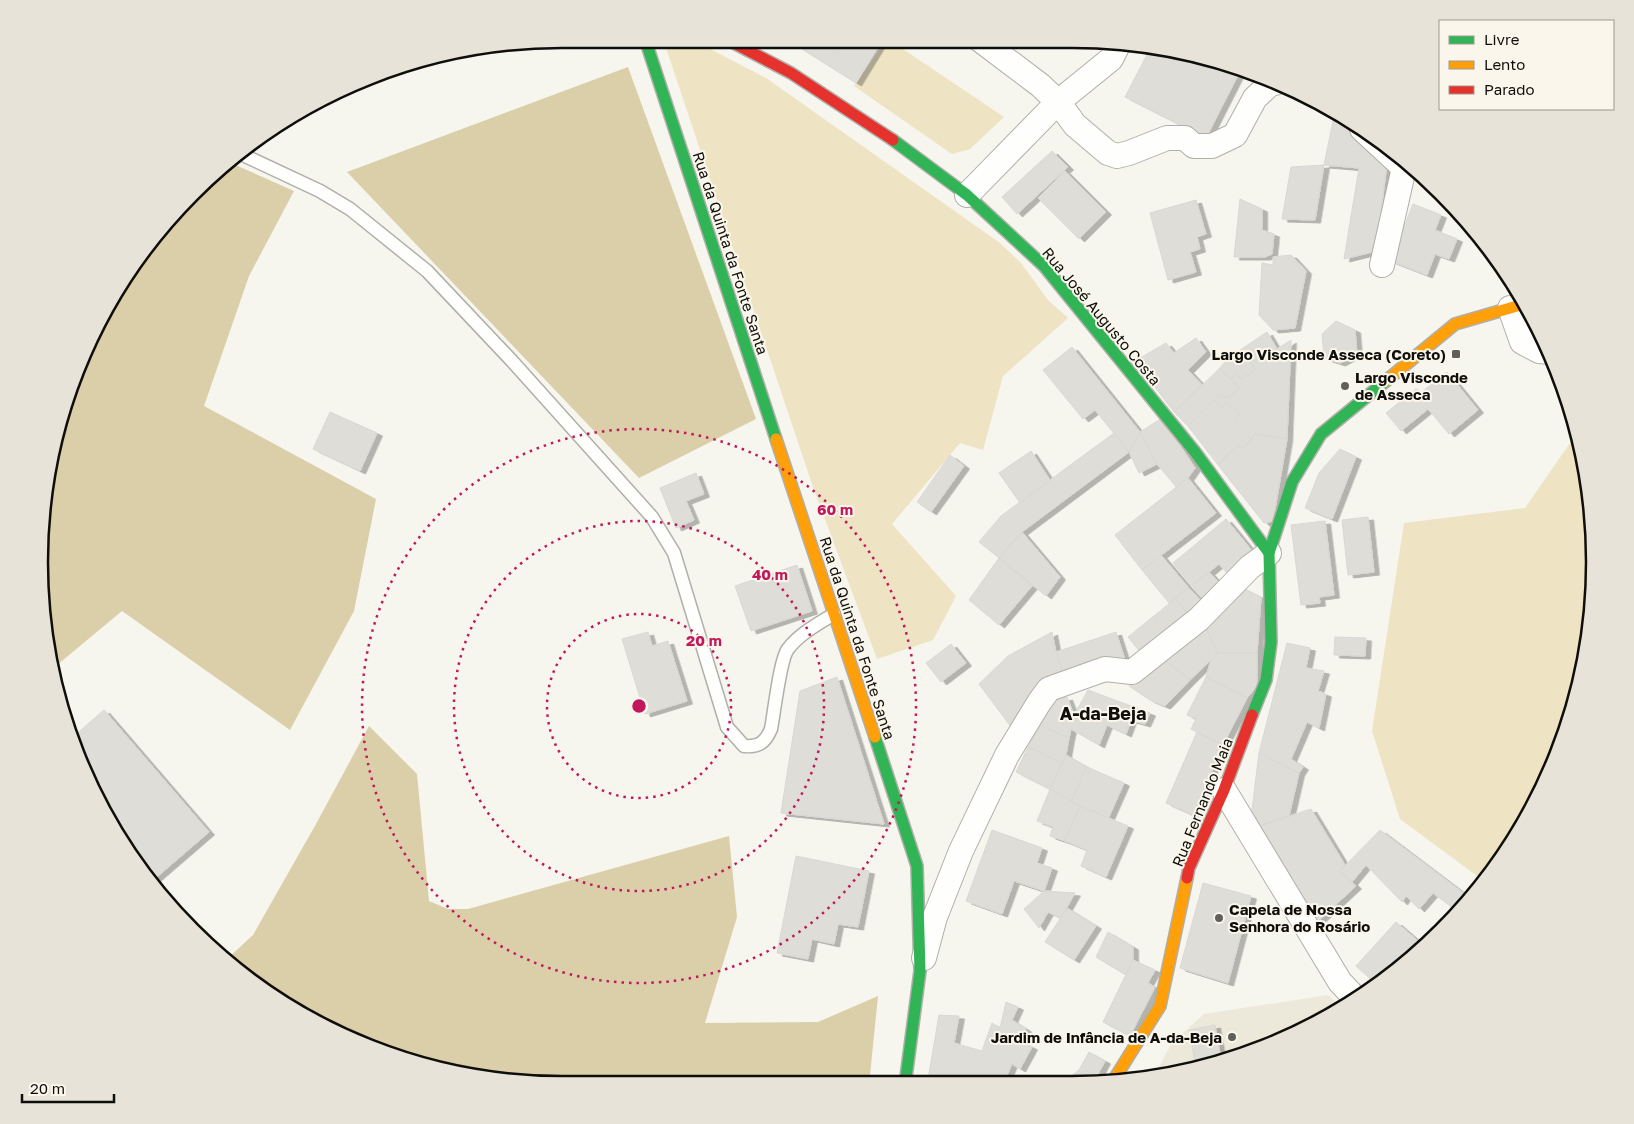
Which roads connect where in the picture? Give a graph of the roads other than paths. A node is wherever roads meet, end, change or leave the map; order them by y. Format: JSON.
{"nodes":[{"id":1,"x":648,"y":48,"type":"edge"},
{"id":2,"x":743,"y":48,"type":"edge"},
{"id":3,"x":991,"y":48,"type":"edge"},
{"id":4,"x":1115,"y":50,"type":"edge"},
{"id":5,"x":1267,"y":86,"type":"edge"},
{"id":6,"x":1058,"y":102,"type":"junction"},
{"id":7,"x":246,"y":156,"type":"edge"},
{"id":8,"x":1404,"y":169,"type":"edge"},
{"id":9,"x":967,"y":195,"type":"junction"},
{"id":10,"x":1382,"y":265,"type":"dead end"},
{"id":11,"x":1517,"y":306,"type":"edge"},
{"id":12,"x":1541,"y":351,"type":"edge"},
{"id":13,"x":1269,"y":553,"type":"junction"},
{"id":14,"x":834,"y":614,"type":"junction"},
{"id":15,"x":1224,"y":790,"type":"junction"},
{"id":16,"x":920,"y":971,"type":"junction"},
{"id":17,"x":1351,"y":994,"type":"edge"},
{"id":18,"x":1117,"y":1074,"type":"edge"},
{"id":19,"x":906,"y":1076,"type":"edge"}],
"edges":[{"from":1,"to":14,"type":"street","name":"Rua da Quinta da Fonte Santa"},
{"from":2,"to":9,"type":"street","name":"Rua José Augusto Costa"},
{"from":3,"to":6,"type":"street"},
{"from":4,"to":6,"type":"street"},
{"from":5,"to":6,"type":"street"},
{"from":6,"to":9,"type":"street"},
{"from":7,"to":14,"type":"lane"},
{"from":8,"to":10,"type":"street"},
{"from":9,"to":13,"type":"street","name":"Rua José Augusto Costa"},
{"from":11,"to":12,"type":"street"},
{"from":11,"to":13,"type":"street"},
{"from":13,"to":15,"type":"street","name":"Rua Fernando Maia"},
{"from":13,"to":16,"type":"street"},
{"from":14,"to":16,"type":"street","name":"Rua da Quinta da Fonte Santa"},
{"from":15,"to":17,"type":"street"},
{"from":15,"to":18,"type":"street","name":"Rua Fernando Maia"},
{"from":16,"to":19,"type":"street","name":"Rua da Quinta da Fonte Santa"}]}
